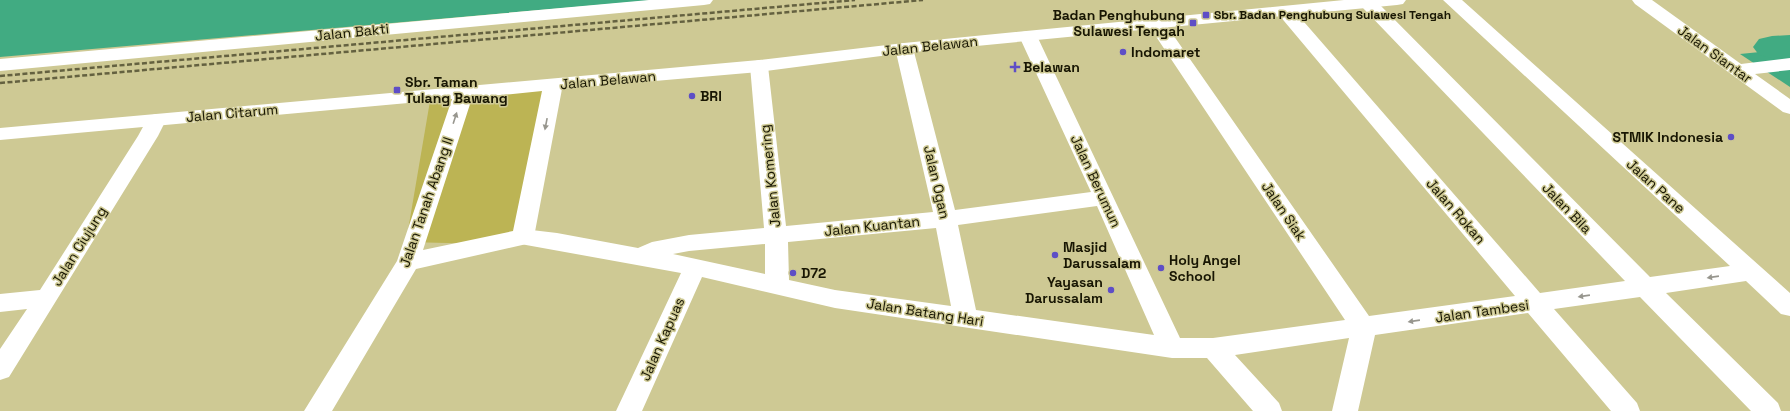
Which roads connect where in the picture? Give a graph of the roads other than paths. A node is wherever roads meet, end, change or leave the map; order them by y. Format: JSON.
{"nodes":[{"id":1,"x":704,"y":0,"type":"edge"},
{"id":2,"x":1397,"y":0,"type":"edge"},
{"id":3,"x":1452,"y":0,"type":"edge"},
{"id":4,"x":1641,"y":0,"type":"edge"},
{"id":5,"x":1368,"y":3,"type":"junction"},
{"id":6,"x":1285,"y":11,"type":"junction"},
{"id":7,"x":1156,"y":23,"type":"junction"},
{"id":8,"x":1028,"y":36,"type":"junction"},
{"id":9,"x":904,"y":48,"type":"junction"},
{"id":10,"x":1790,"y":64,"type":"edge"},
{"id":11,"x":0,"y":65,"type":"edge"},
{"id":12,"x":759,"y":66,"type":"junction"},
{"id":13,"x":1741,"y":69,"type":"junction"},
{"id":14,"x":553,"y":86,"type":"junction"},
{"id":15,"x":464,"y":92,"type":"junction"},
{"id":16,"x":1790,"y":108,"type":"edge"},
{"id":17,"x":156,"y":120,"type":"junction"},
{"id":18,"x":0,"y":134,"type":"edge"},
{"id":19,"x":1104,"y":198,"type":"junction"},
{"id":20,"x":946,"y":219,"type":"junction"},
{"id":21,"x":776,"y":236,"type":"junction"},
{"id":22,"x":523,"y":237,"type":"junction"},
{"id":23,"x":642,"y":257,"type":"junction"},
{"id":24,"x":408,"y":262,"type":"junction"},
{"id":25,"x":695,"y":267,"type":"junction"},
{"id":26,"x":1751,"y":272,"type":"junction"},
{"id":27,"x":777,"y":286,"type":"junction"},
{"id":28,"x":1645,"y":287,"type":"junction"},
{"id":29,"x":47,"y":298,"type":"junction"},
{"id":30,"x":0,"y":303,"type":"edge"},
{"id":31,"x":1534,"y":303,"type":"junction"},
{"id":32,"x":1790,"y":307,"type":"edge"},
{"id":33,"x":965,"y":318,"type":"junction"},
{"id":34,"x":1364,"y":328,"type":"junction"},
{"id":35,"x":1172,"y":348,"type":"junction"},
{"id":36,"x":1213,"y":348,"type":"junction"},
{"id":37,"x":0,"y":370,"type":"edge"},
{"id":38,"x":317,"y":411,"type":"edge"},
{"id":39,"x":630,"y":411,"type":"edge"},
{"id":40,"x":1269,"y":411,"type":"edge"},
{"id":41,"x":1345,"y":411,"type":"edge"},
{"id":42,"x":1627,"y":411,"type":"edge"},
{"id":43,"x":1768,"y":411,"type":"edge"}],
"edges":[{"from":1,"to":11,"type":"street","name":"Jalan Bakti"},
{"from":2,"to":5,"type":"street","name":"Jalan Belawan"},
{"from":3,"to":26,"type":"street","name":"Jalan Pane"},
{"from":4,"to":13,"type":"street","name":"Jalan Siantar"},
{"from":5,"to":6,"type":"street","name":"Jalan Belawan"},
{"from":5,"to":28,"type":"street","name":"Jalan Bila"},
{"from":6,"to":7,"type":"street","name":"Jalan Belawan"},
{"from":6,"to":31,"type":"street","name":"Jalan Rokan"},
{"from":7,"to":8,"type":"street","name":"Jalan Belawan"},
{"from":7,"to":34,"type":"street","name":"Jalan Siak"},
{"from":8,"to":9,"type":"street","name":"Jalan Belawan"},
{"from":8,"to":19,"type":"street","name":"Jalan Berumun"},
{"from":9,"to":12,"type":"street","name":"Jalan Belawan"},
{"from":9,"to":20,"type":"street","name":"Jalan Ogan"},
{"from":10,"to":13,"type":"street"},
{"from":12,"to":14,"type":"street","name":"Jalan Belawan"},
{"from":12,"to":21,"type":"street","name":"Jalan Komering"},
{"from":13,"to":16,"type":"street","name":"Jalan Siantar"},
{"from":14,"to":15,"type":"street","name":"Jalan Belawan"},
{"from":14,"to":22,"type":"street","one_way":true},
{"from":15,"to":17,"type":"street","name":"Jalan Citarum"},
{"from":24,"to":15,"type":"street","name":"Jalan Tanah Abang II","one_way":true},
{"from":17,"to":18,"type":"street","name":"Jalan Citarum"},
{"from":17,"to":29,"type":"street","name":"Jalan Ciujung"},
{"from":19,"to":20,"type":"street","name":"Jalan Kuantan"},
{"from":19,"to":35,"type":"street","name":"Jalan Berumun"},
{"from":20,"to":21,"type":"street","name":"Jalan Kuantan"},
{"from":20,"to":33,"type":"street","name":"Jalan Ogan"},
{"from":21,"to":23,"type":"street","name":"Jalan Kuantan"},
{"from":21,"to":27,"type":"street","name":"Jalan Komering"},
{"from":22,"to":23,"type":"street","name":"Jalan Batang Hari"},
{"from":22,"to":24,"type":"street"},
{"from":23,"to":25,"type":"street","name":"Jalan Batang Hari"},
{"from":24,"to":38,"type":"street","name":"Jalan Tanah Abang II"},
{"from":25,"to":27,"type":"street","name":"Jalan Batang Hari"},
{"from":25,"to":39,"type":"street","name":"Jalan Kapuas"},
{"from":26,"to":28,"type":"street","name":"Jalan Tambesi","one_way":true},
{"from":26,"to":32,"type":"street","name":"Jalan Pane"},
{"from":27,"to":33,"type":"street","name":"Jalan Batang Hari"},
{"from":28,"to":31,"type":"street","name":"Jalan Tambesi","one_way":true},
{"from":28,"to":43,"type":"street","name":"Jalan Bila"},
{"from":29,"to":30,"type":"street"},
{"from":29,"to":37,"type":"street","name":"Jalan Ciujung"},
{"from":31,"to":34,"type":"street","name":"Jalan Tambesi","one_way":true},
{"from":31,"to":42,"type":"street","name":"Jalan Rokan"},
{"from":33,"to":35,"type":"street","name":"Jalan Batang Hari"},
{"from":34,"to":36,"type":"street","name":"Jalan Tambesi"},
{"from":34,"to":41,"type":"street"},
{"from":35,"to":36,"type":"street","name":"Jalan Batang Hari"},
{"from":36,"to":40,"type":"street"}]}
